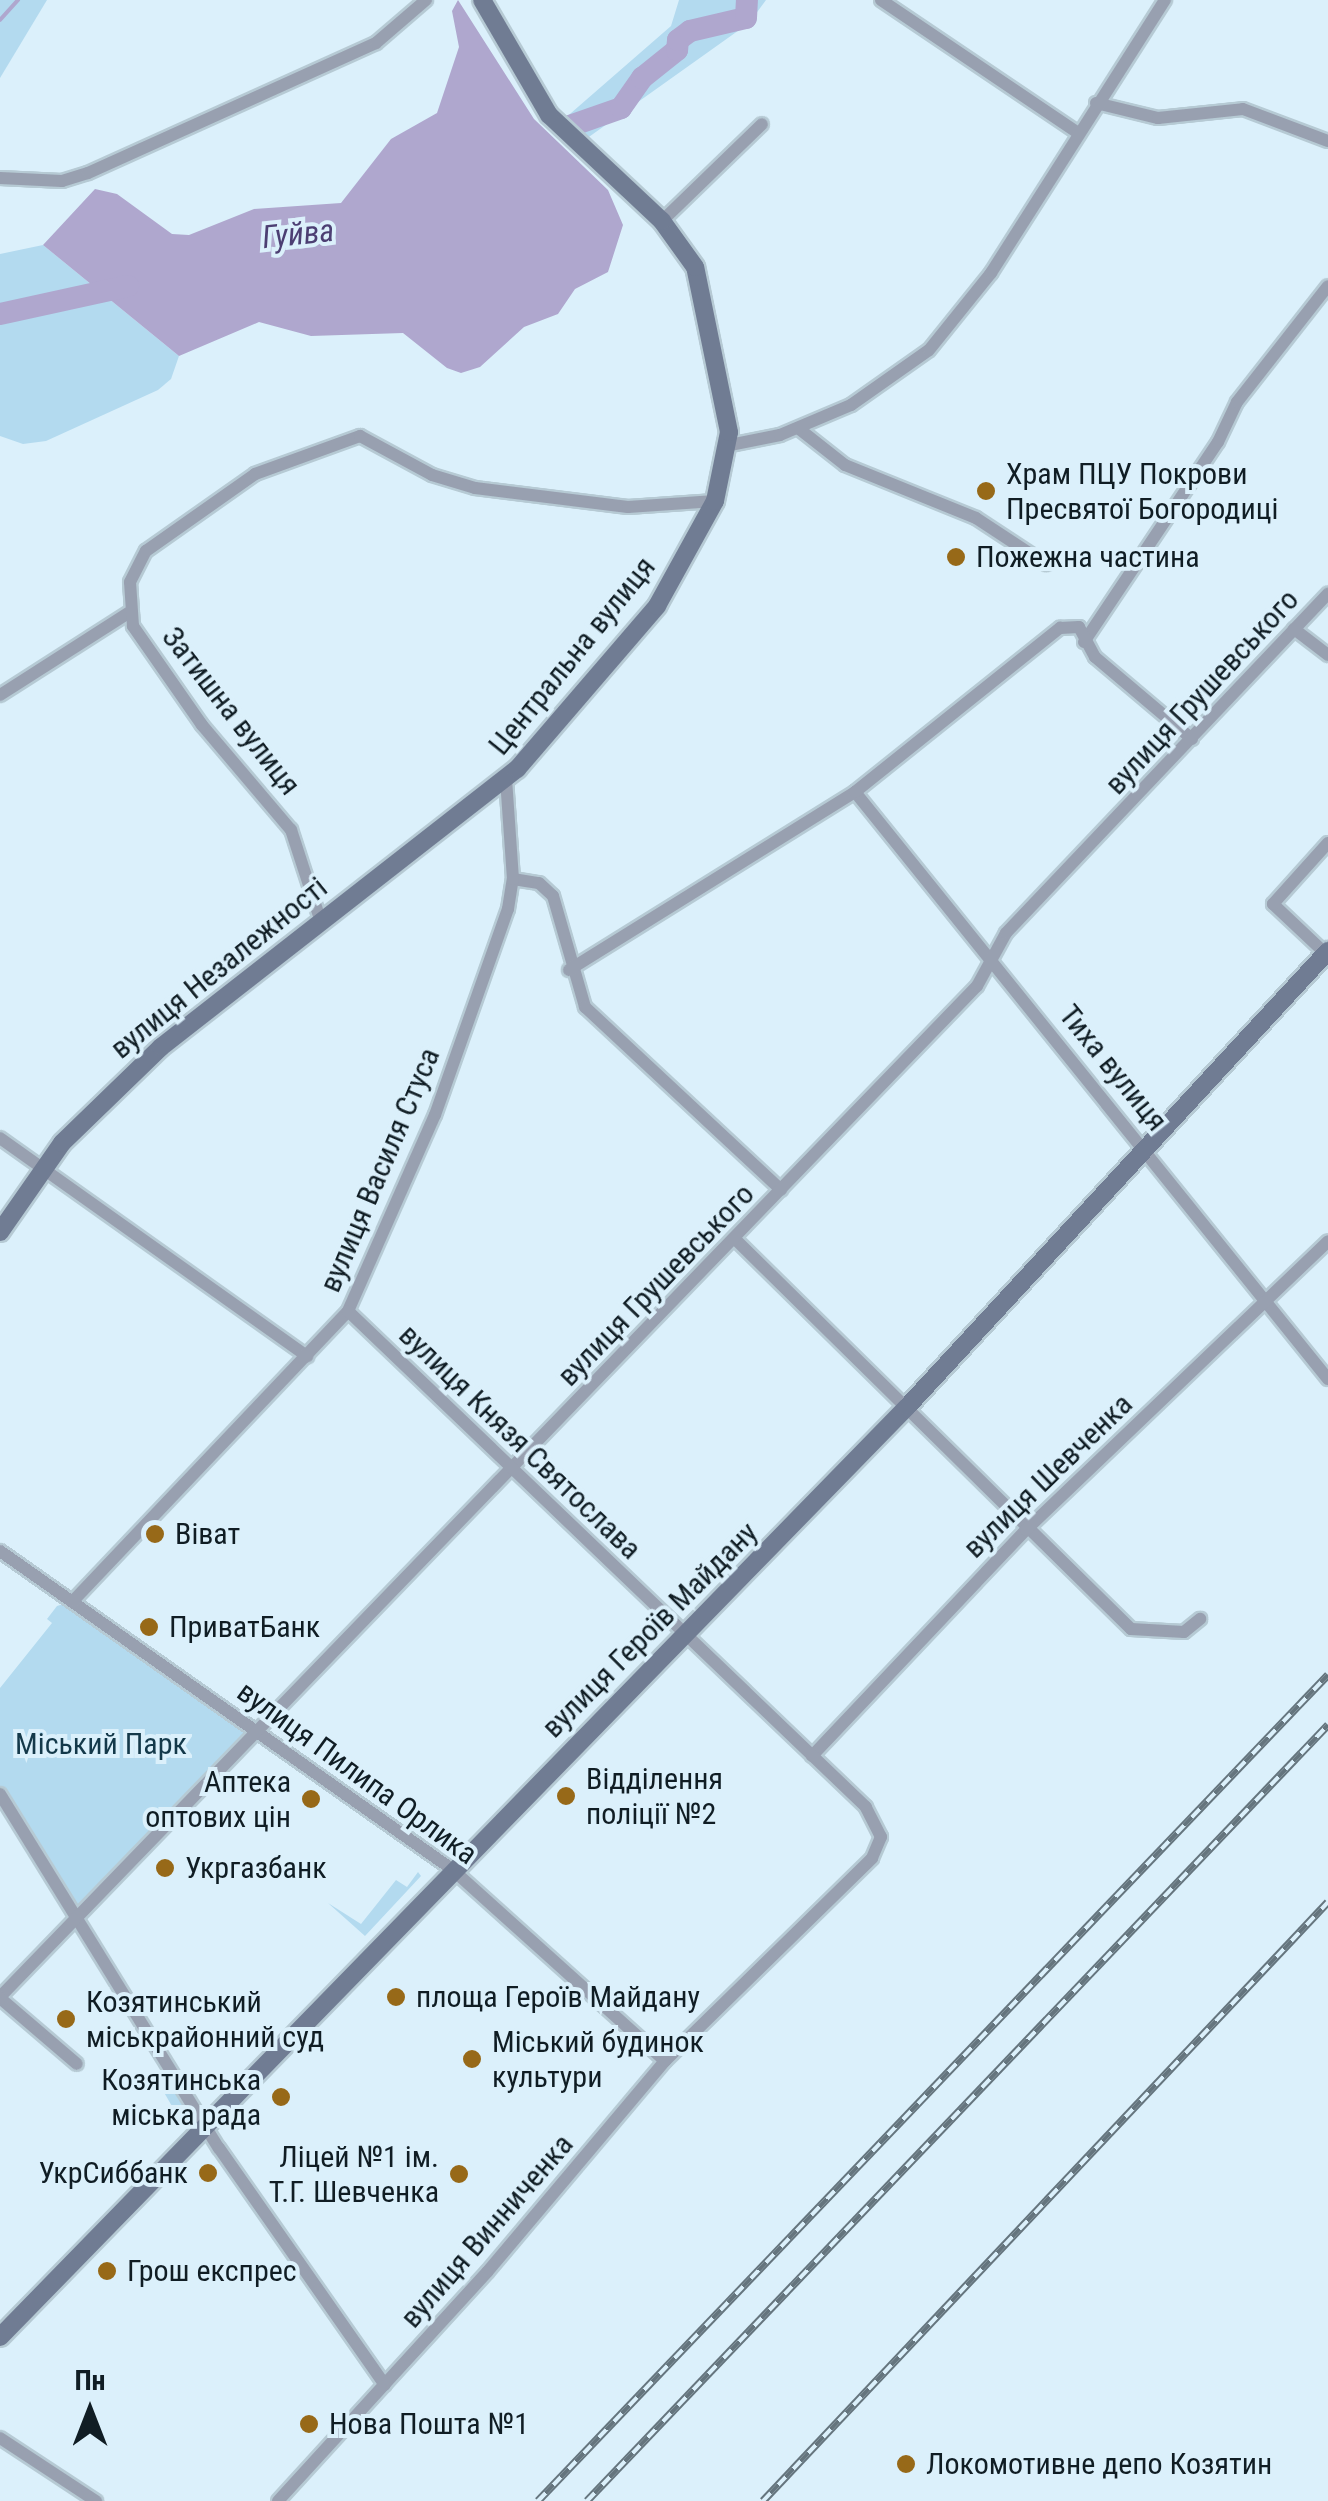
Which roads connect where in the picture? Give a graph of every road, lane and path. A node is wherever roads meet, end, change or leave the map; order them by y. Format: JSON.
{"nodes":[{"id":1,"x":426,"y":0,"type":"edge"},
{"id":2,"x":482,"y":0,"type":"edge"},
{"id":3,"x":882,"y":0,"type":"edge"},
{"id":4,"x":1165,"y":0,"type":"edge"},
{"id":5,"x":1096,"y":103,"type":"junction"},
{"id":6,"x":762,"y":124,"type":"dead end"},
{"id":7,"x":1076,"y":132,"type":"junction"},
{"id":8,"x":1328,"y":140,"type":"edge"},
{"id":9,"x":0,"y":178,"type":"edge"},
{"id":10,"x":662,"y":221,"type":"junction"},
{"id":11,"x":1328,"y":286,"type":"edge"},
{"id":12,"x":798,"y":428,"type":"junction"},
{"id":13,"x":730,"y":445,"type":"junction"},
{"id":14,"x":715,"y":501,"type":"junction"},
{"id":15,"x":1046,"y":564,"type":"dead end"},
{"id":16,"x":1328,"y":594,"type":"edge"},
{"id":17,"x":128,"y":613,"type":"junction"},
{"id":18,"x":1294,"y":629,"type":"junction"},
{"id":19,"x":1084,"y":642,"type":"junction"},
{"id":20,"x":1328,"y":655,"type":"edge"},
{"id":21,"x":0,"y":695,"type":"edge"},
{"id":22,"x":1192,"y":739,"type":"junction"},
{"id":23,"x":506,"y":779,"type":"junction"},
{"id":24,"x":855,"y":792,"type":"junction"},
{"id":25,"x":1328,"y":843,"type":"edge"},
{"id":26,"x":513,"y":879,"type":"junction"},
{"id":27,"x":320,"y":918,"type":"junction"},
{"id":28,"x":1327,"y":952,"type":"edge"},
{"id":29,"x":992,"y":959,"type":"junction"},
{"id":30,"x":570,"y":970,"type":"junction"},
{"id":31,"x":0,"y":1138,"type":"edge"},
{"id":32,"x":1146,"y":1149,"type":"junction"},
{"id":33,"x":42,"y":1167,"type":"junction"},
{"id":34,"x":782,"y":1190,"type":"junction"},
{"id":35,"x":0,"y":1232,"type":"edge"},
{"id":36,"x":735,"y":1239,"type":"junction"},
{"id":37,"x":1328,"y":1241,"type":"edge"},
{"id":38,"x":1265,"y":1300,"type":"junction"},
{"id":39,"x":348,"y":1310,"type":"junction"},
{"id":40,"x":306,"y":1356,"type":"junction"},
{"id":41,"x":1328,"y":1379,"type":"edge"},
{"id":42,"x":907,"y":1407,"type":"junction"},
{"id":43,"x":512,"y":1470,"type":"junction"},
{"id":44,"x":1026,"y":1530,"type":"junction"},
{"id":45,"x":0,"y":1551,"type":"edge"},
{"id":46,"x":73,"y":1601,"type":"junction"},
{"id":47,"x":1200,"y":1619,"type":"dead end"},
{"id":48,"x":683,"y":1632,"type":"junction"},
{"id":49,"x":255,"y":1730,"type":"junction"},
{"id":50,"x":812,"y":1756,"type":"junction"},
{"id":51,"x":0,"y":1794,"type":"edge"},
{"id":52,"x":874,"y":1816,"type":"joint"},
{"id":53,"x":453,"y":1870,"type":"junction"},
{"id":54,"x":74,"y":1919,"type":"junction"},
{"id":55,"x":0,"y":1997,"type":"edge"},
{"id":56,"x":665,"y":2060,"type":"junction"},
{"id":57,"x":77,"y":2064,"type":"dead end"},
{"id":58,"x":207,"y":2126,"type":"junction"},
{"id":59,"x":0,"y":2337,"type":"edge"},
{"id":60,"x":385,"y":2384,"type":"junction"},
{"id":61,"x":0,"y":2438,"type":"edge"},
{"id":62,"x":96,"y":2501,"type":"edge"},
{"id":63,"x":278,"y":2501,"type":"edge"}],
"edges":[{"from":1,"to":9,"type":"street"},
{"from":2,"to":10,"type":"street","name":"Центральна вулиця"},
{"from":3,"to":7,"type":"street"},
{"from":4,"to":5,"type":"street"},
{"from":5,"to":7,"type":"street"},
{"from":5,"to":8,"type":"street"},
{"from":6,"to":10,"type":"street"},
{"from":7,"to":12,"type":"street"},
{"from":10,"to":13,"type":"street","name":"Центральна вулиця"},
{"from":11,"to":19,"type":"street"},
{"from":12,"to":13,"type":"street"},
{"from":12,"to":15,"type":"street"},
{"from":13,"to":14,"type":"street","name":"Центральна вулиця"},
{"from":14,"to":17,"type":"street","name":"Затишна вулиця"},
{"from":14,"to":23,"type":"street","name":"Центральна вулиця"},
{"from":16,"to":18,"type":"street","name":"вулиця Грушевського"},
{"from":17,"to":21,"type":"street"},
{"from":17,"to":27,"type":"street","name":"Затишна вулиця"},
{"from":18,"to":20,"type":"street"},
{"from":18,"to":22,"type":"street","name":"вулиця Грушевського"},
{"from":19,"to":22,"type":"street"},
{"from":19,"to":24,"type":"street"},
{"from":22,"to":29,"type":"street","name":"вулиця Грушевського"},
{"from":23,"to":26,"type":"street","name":"вулиця Василя Стуса"},
{"from":23,"to":27,"type":"street","name":"вулиця Незалежності"},
{"from":24,"to":29,"type":"street","name":"Тиха вулиця"},
{"from":24,"to":30,"type":"street"},
{"from":25,"to":28,"type":"street"},
{"from":26,"to":30,"type":"street"},
{"from":26,"to":39,"type":"street","name":"вулиця Василя Стуса"},
{"from":27,"to":33,"type":"street","name":"вулиця Незалежності"},
{"from":28,"to":32,"type":"street","name":"вулиця Героїв Майдану"},
{"from":29,"to":32,"type":"street","name":"Тиха вулиця"},
{"from":29,"to":34,"type":"street","name":"вулиця Грушевського"},
{"from":30,"to":34,"type":"street"},
{"from":31,"to":33,"type":"street"},
{"from":32,"to":38,"type":"street","name":"Тиха вулиця"},
{"from":32,"to":42,"type":"street","name":"вулиця Героїв Майдану"},
{"from":33,"to":35,"type":"street","name":"вулиця Незалежності"},
{"from":33,"to":40,"type":"street"},
{"from":34,"to":36,"type":"street","name":"вулиця Грушевського"},
{"from":36,"to":42,"type":"street"},
{"from":36,"to":43,"type":"street","name":"вулиця Грушевського"},
{"from":37,"to":38,"type":"street","name":"вулиця Шевченка"},
{"from":38,"to":41,"type":"street","name":"Тиха вулиця"},
{"from":38,"to":44,"type":"street","name":"вулиця Шевченка"},
{"from":39,"to":40,"type":"street","name":"вулиця Василя Стуса"},
{"from":39,"to":43,"type":"street","name":"вулиця Князя Святослава"},
{"from":40,"to":46,"type":"street","name":"вулиця Василя Стуса"},
{"from":42,"to":44,"type":"street"},
{"from":42,"to":48,"type":"street","name":"вулиця Героїв Майдану"},
{"from":43,"to":48,"type":"street","name":"вулиця Князя Святослава"},
{"from":43,"to":49,"type":"street","name":"вулиця Грушевського"},
{"from":44,"to":47,"type":"street"},
{"from":44,"to":50,"type":"street","name":"вулиця Шевченка"},
{"from":45,"to":46,"type":"street","name":"вулиця Пилипа Орлика"},
{"from":46,"to":49,"type":"street","name":"вулиця Пилипа Орлика"},
{"from":48,"to":50,"type":"street","name":"вулиця Князя Святослава"},
{"from":48,"to":53,"type":"street","name":"вулиця Героїв Майдану"},
{"from":49,"to":53,"type":"street","name":"вулиця Пилипа Орлика"},
{"from":49,"to":54,"type":"street","name":"вулиця Грушевського"},
{"from":50,"to":52,"type":"street","name":"вулиця Князя Святослава"},
{"from":51,"to":54,"type":"street"},
{"from":52,"to":56,"type":"street","name":"вулиця Винниченка"},
{"from":53,"to":56,"type":"street","name":"вулиця Пилипа Орлика"},
{"from":53,"to":58,"type":"street","name":"вулиця Героїв Майдану"},
{"from":54,"to":55,"type":"street","name":"вулиця Грушевського"},
{"from":54,"to":58,"type":"street"},
{"from":55,"to":57,"type":"street"},
{"from":56,"to":60,"type":"street","name":"вулиця Винниченка"},
{"from":58,"to":59,"type":"street","name":"вулиця Героїв Майдану"},
{"from":58,"to":60,"type":"street"},
{"from":60,"to":63,"type":"street","name":"вулиця Винниченка"},
{"from":61,"to":62,"type":"street"}]}
